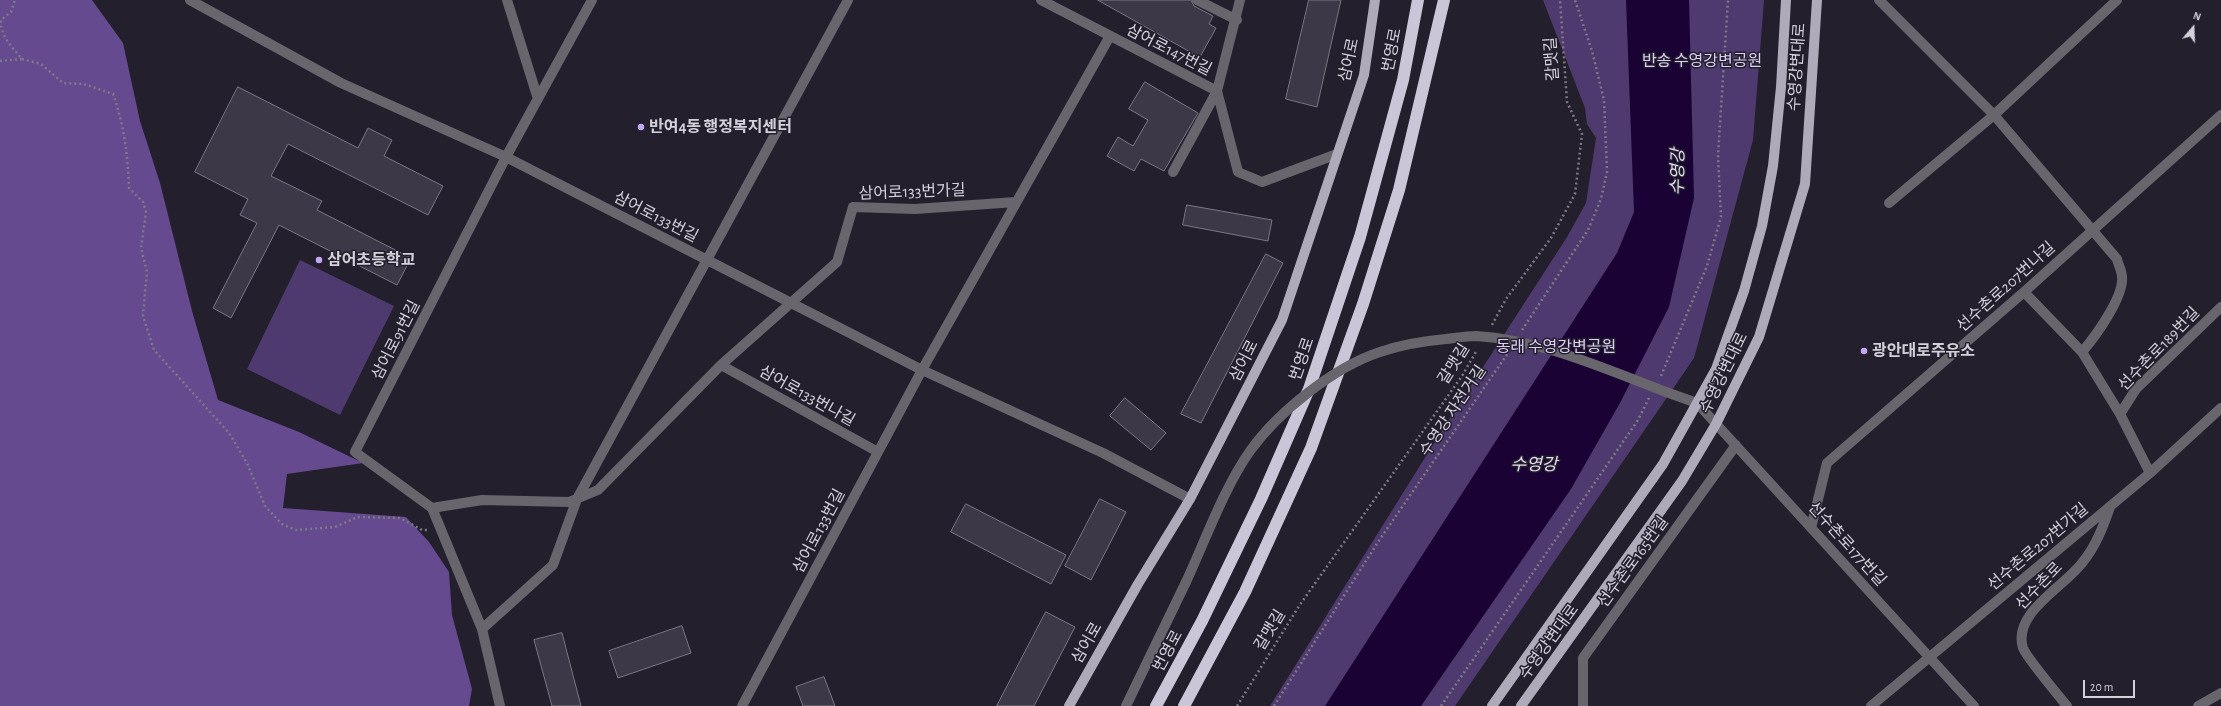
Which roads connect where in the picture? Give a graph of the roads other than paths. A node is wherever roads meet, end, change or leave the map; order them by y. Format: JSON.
{"nodes":[{"id":1,"x":190,"y":0,"type":"edge"},
{"id":2,"x":507,"y":0,"type":"edge"},
{"id":3,"x":592,"y":0,"type":"edge"},
{"id":4,"x":848,"y":0,"type":"edge"},
{"id":5,"x":1041,"y":0,"type":"edge"},
{"id":6,"x":1197,"y":0,"type":"edge"},
{"id":7,"x":1240,"y":0,"type":"edge"},
{"id":8,"x":1375,"y":0,"type":"edge"},
{"id":9,"x":1418,"y":0,"type":"edge"},
{"id":10,"x":1444,"y":0,"type":"edge"},
{"id":11,"x":1786,"y":0,"type":"edge"},
{"id":12,"x":1817,"y":0,"type":"edge"},
{"id":13,"x":1879,"y":0,"type":"edge"},
{"id":14,"x":2117,"y":0,"type":"edge"},
{"id":15,"x":1237,"y":20,"type":"junction"},
{"id":16,"x":1110,"y":36,"type":"junction"},
{"id":17,"x":1217,"y":91,"type":"junction"},
{"id":18,"x":538,"y":99,"type":"junction"},
{"id":19,"x":1994,"y":115,"type":"junction"},
{"id":20,"x":2221,"y":115,"type":"edge"},
{"id":21,"x":1337,"y":154,"type":"junction"},
{"id":22,"x":506,"y":157,"type":"junction"},
{"id":23,"x":1173,"y":172,"type":"dead end"},
{"id":24,"x":1016,"y":202,"type":"junction"},
{"id":25,"x":1889,"y":203,"type":"dead end"},
{"id":26,"x":2092,"y":230,"type":"junction"},
{"id":27,"x":707,"y":260,"type":"junction"},
{"id":28,"x":2024,"y":292,"type":"junction"},
{"id":29,"x":792,"y":303,"type":"junction"},
{"id":30,"x":2221,"y":306,"type":"edge"},
{"id":31,"x":2082,"y":352,"type":"junction"},
{"id":32,"x":721,"y":366,"type":"junction"},
{"id":33,"x":922,"y":370,"type":"junction"},
{"id":34,"x":1697,"y":403,"type":"junction"},
{"id":35,"x":2221,"y":408,"type":"edge"},
{"id":36,"x":2120,"y":414,"type":"junction"},
{"id":37,"x":1716,"y":424,"type":"junction"},
{"id":38,"x":1736,"y":445,"type":"junction"},
{"id":39,"x":878,"y":452,"type":"junction"},
{"id":40,"x":2150,"y":473,"type":"junction"},
{"id":41,"x":577,"y":499,"type":"junction"},
{"id":42,"x":1190,"y":499,"type":"junction"},
{"id":43,"x":2111,"y":506,"type":"junction"},
{"id":44,"x":432,"y":508,"type":"junction"},
{"id":45,"x":1811,"y":528,"type":"junction"},
{"id":46,"x":482,"y":629,"type":"junction"},
{"id":47,"x":1930,"y":657,"type":"junction"},
{"id":48,"x":2221,"y":693,"type":"edge"},
{"id":49,"x":500,"y":706,"type":"edge"},
{"id":50,"x":742,"y":706,"type":"edge"},
{"id":51,"x":1069,"y":706,"type":"edge"},
{"id":52,"x":1126,"y":706,"type":"edge"},
{"id":53,"x":1156,"y":706,"type":"edge"},
{"id":54,"x":1184,"y":706,"type":"edge"},
{"id":55,"x":1492,"y":706,"type":"edge"},
{"id":56,"x":1521,"y":706,"type":"edge"},
{"id":57,"x":1583,"y":706,"type":"edge"},
{"id":58,"x":1871,"y":706,"type":"edge"},
{"id":59,"x":1974,"y":706,"type":"edge"},
{"id":60,"x":2067,"y":706,"type":"edge"},
{"id":61,"x":2198,"y":706,"type":"edge"}],
"edges":[{"from":1,"to":22,"type":"street","name":"삼어로133번길"},
{"from":2,"to":18,"type":"street"},
{"from":3,"to":18,"type":"street"},
{"from":4,"to":27,"type":"street"},
{"from":5,"to":16,"type":"street","name":"삼어로147번길"},
{"from":6,"to":15,"type":"street"},
{"from":7,"to":15,"type":"street"},
{"from":8,"to":21,"type":"main road","name":"삼어로"},
{"from":9,"to":53,"type":"highway","name":"번영로"},
{"from":10,"to":54,"type":"highway"},
{"from":11,"to":34,"type":"main road","name":"수영강변대로"},
{"from":12,"to":37,"type":"main road","name":"수영강변대로"},
{"from":13,"to":19,"type":"street"},
{"from":14,"to":19,"type":"street"},
{"from":15,"to":17,"type":"street"},
{"from":16,"to":17,"type":"street","name":"삼어로147번길"},
{"from":16,"to":24,"type":"street"},
{"from":17,"to":21,"type":"street","name":"삼어로147번길"},
{"from":17,"to":23,"type":"street"},
{"from":18,"to":22,"type":"street"},
{"from":19,"to":25,"type":"street"},
{"from":19,"to":26,"type":"street"},
{"from":20,"to":26,"type":"street","name":"선수촌로207번나길"},
{"from":21,"to":42,"type":"main road","name":"삼어로"},
{"from":22,"to":27,"type":"street","name":"삼어로133번길"},
{"from":22,"to":44,"type":"street","name":"삼어로91번길"},
{"from":24,"to":29,"type":"street","name":"삼어로133번가길"},
{"from":24,"to":33,"type":"street"},
{"from":26,"to":28,"type":"street","name":"선수촌로207번나길"},
{"from":26,"to":31,"type":"street"},
{"from":27,"to":29,"type":"street","name":"삼어로133번길"},
{"from":27,"to":41,"type":"street"},
{"from":28,"to":31,"type":"street","name":"선수촌로189번길"},
{"from":28,"to":45,"type":"street","name":"선수촌로207번나길"},
{"from":29,"to":32,"type":"street"},
{"from":29,"to":33,"type":"street","name":"삼어로133번길"},
{"from":30,"to":36,"type":"street","name":"선수촌로189번길"},
{"from":31,"to":36,"type":"street","name":"선수촌로189번길"},
{"from":32,"to":39,"type":"street","name":"삼어로133번나길"},
{"from":32,"to":41,"type":"street"},
{"from":33,"to":39,"type":"street","name":"삼어로133번길"},
{"from":33,"to":42,"type":"street","name":"삼어로133번길"},
{"from":34,"to":37,"type":"street","name":"선수촌로177번길"},
{"from":34,"to":52,"type":"street","bridge":true},
{"from":34,"to":55,"type":"main road","name":"수영강변대로"},
{"from":35,"to":40,"type":"street","name":"선수촌로207번가길"},
{"from":36,"to":40,"type":"street","name":"선수촌로189번길"},
{"from":37,"to":38,"type":"street","name":"선수촌로177번길"},
{"from":37,"to":56,"type":"main road","name":"수영강변대로"},
{"from":38,"to":45,"type":"street","name":"선수촌로177번길"},
{"from":38,"to":57,"type":"street","name":"선수촌로165번길"},
{"from":39,"to":50,"type":"street","name":"삼어로133번길"},
{"from":40,"to":43,"type":"street","name":"선수촌로207번가길"},
{"from":41,"to":44,"type":"street"},
{"from":41,"to":46,"type":"street"},
{"from":42,"to":51,"type":"main road","name":"삼어로"},
{"from":43,"to":47,"type":"street","name":"선수촌로207번가길"},
{"from":43,"to":60,"type":"street","name":"선수촌로"},
{"from":44,"to":46,"type":"street"},
{"from":45,"to":47,"type":"street","name":"선수촌로177번길"},
{"from":46,"to":49,"type":"street"},
{"from":47,"to":58,"type":"street","name":"선수촌로207번가길"},
{"from":47,"to":59,"type":"street","name":"선수촌로177번길"},
{"from":48,"to":61,"type":"street"}]}
